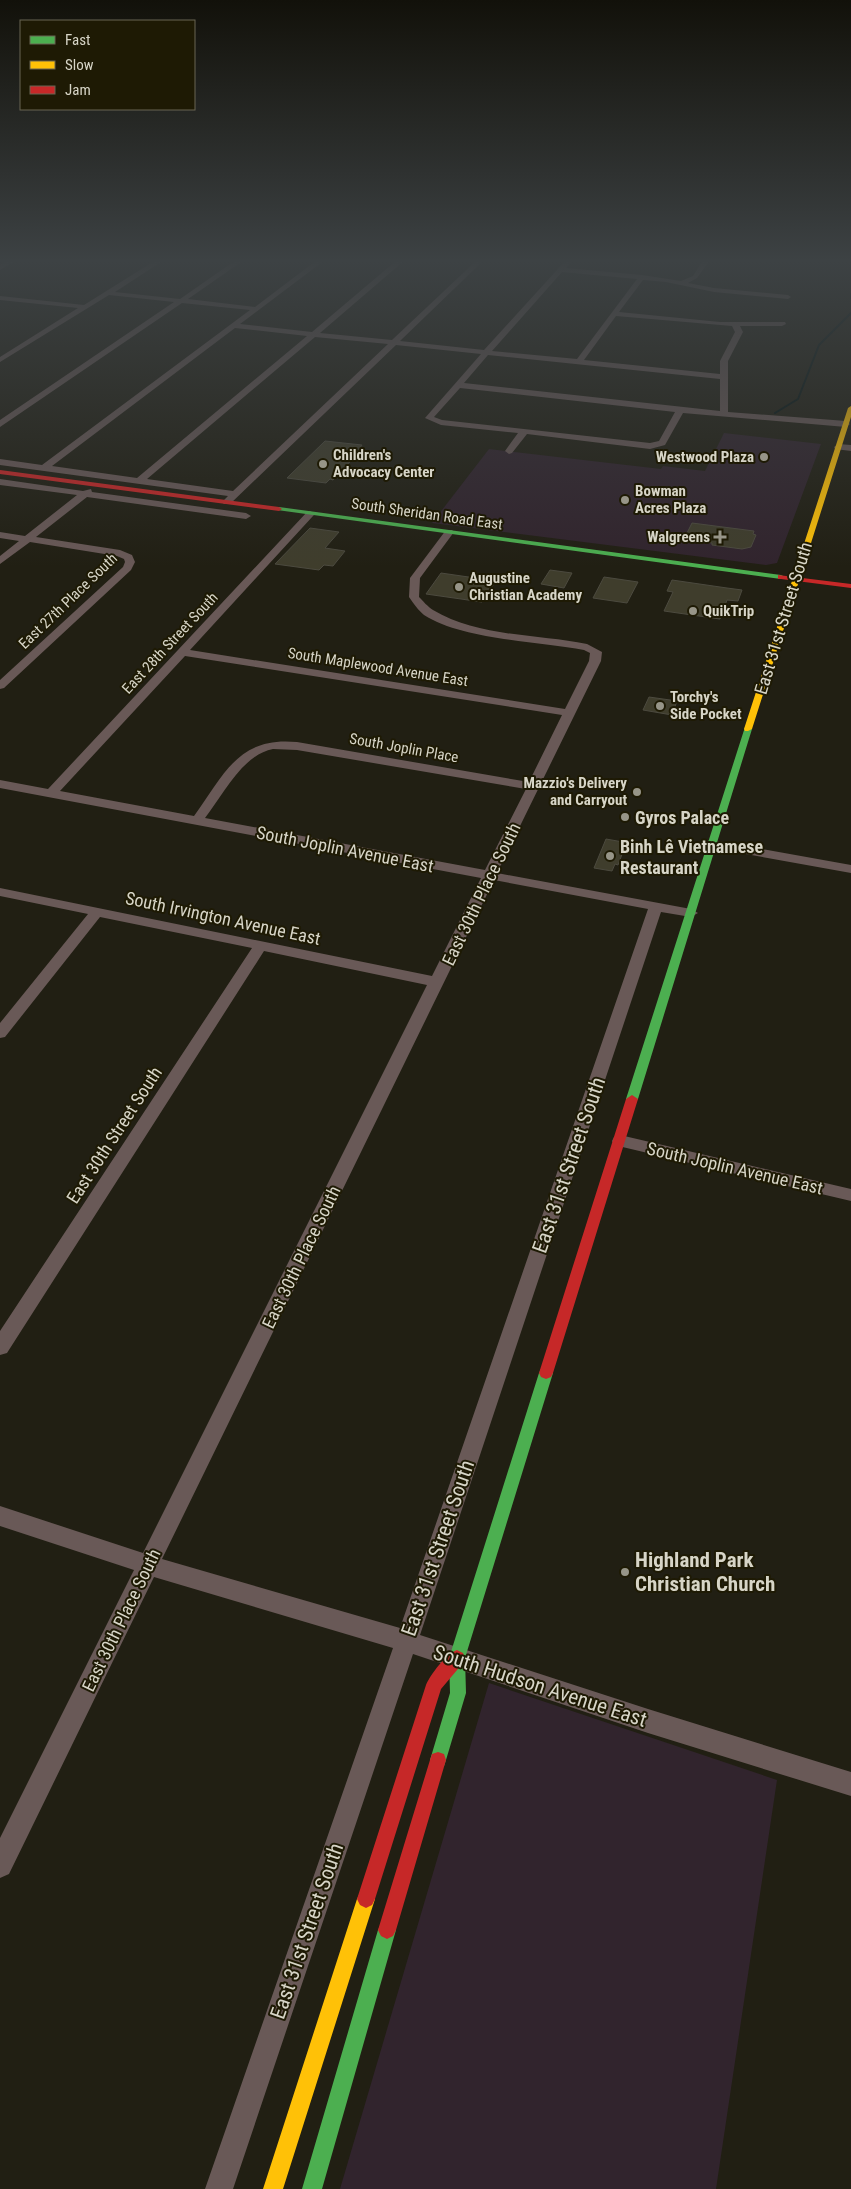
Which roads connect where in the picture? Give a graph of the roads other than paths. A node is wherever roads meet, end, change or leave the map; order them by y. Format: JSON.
{"nodes":[{"id":1,"x":92,"y":362,"type":"edge"},
{"id":2,"x":186,"y":362,"type":"edge"},
{"id":3,"x":280,"y":362,"type":"edge"},
{"id":4,"x":374,"y":362,"type":"edge"},
{"id":5,"x":477,"y":362,"type":"edge"},
{"id":6,"x":571,"y":362,"type":"edge"},
{"id":7,"x":724,"y":362,"type":"edge"},
{"id":8,"x":578,"y":363,"type":"joint"},
{"id":9,"x":724,"y":377,"type":"junction"},
{"id":10,"x":457,"y":385,"type":"junction"},
{"id":11,"x":851,"y":408,"type":"edge"},
{"id":12,"x":680,"y":410,"type":"junction"},
{"id":13,"x":724,"y":414,"type":"junction"},
{"id":14,"x":0,"y":424,"type":"edge"},
{"id":15,"x":846,"y":424,"type":"junction"},
{"id":16,"x":524,"y":432,"type":"junction"},
{"id":17,"x":838,"y":447,"type":"junction"},
{"id":18,"x":851,"y":448,"type":"edge"},
{"id":19,"x":509,"y":451,"type":"dead end"},
{"id":20,"x":0,"y":462,"type":"edge"},
{"id":21,"x":44,"y":468,"type":"junction"},
{"id":22,"x":0,"y":472,"type":"edge"},
{"id":23,"x":139,"y":481,"type":"junction"},
{"id":24,"x":0,"y":482,"type":"edge"},
{"id":25,"x":95,"y":485,"type":"junction"},
{"id":26,"x":84,"y":494,"type":"junction"},
{"id":27,"x":232,"y":498,"type":"junction"},
{"id":28,"x":310,"y":514,"type":"junction"},
{"id":29,"x":246,"y":516,"type":"dead end"},
{"id":30,"x":449,"y":532,"type":"junction"},
{"id":31,"x":0,"y":535,"type":"edge"},
{"id":32,"x":28,"y":538,"type":"junction"},
{"id":33,"x":0,"y":561,"type":"edge"},
{"id":34,"x":796,"y":579,"type":"junction"},
{"id":35,"x":851,"y":586,"type":"edge"},
{"id":36,"x":416,"y":603,"type":"joint"},
{"id":37,"x":182,"y":652,"type":"junction"},
{"id":38,"x":0,"y":686,"type":"edge"},
{"id":39,"x":570,"y":713,"type":"junction"},
{"id":40,"x":0,"y":784,"type":"edge"},
{"id":41,"x":533,"y":786,"type":"junction"},
{"id":42,"x":51,"y":794,"type":"junction"},
{"id":43,"x":197,"y":821,"type":"junction"},
{"id":44,"x":712,"y":844,"type":"junction"},
{"id":45,"x":851,"y":869,"type":"edge"},
{"id":46,"x":490,"y":876,"type":"junction"},
{"id":47,"x":0,"y":892,"type":"edge"},
{"id":48,"x":656,"y":907,"type":"junction"},
{"id":49,"x":97,"y":912,"type":"junction"},
{"id":50,"x":691,"y":913,"type":"junction"},
{"id":51,"x":261,"y":945,"type":"junction"},
{"id":52,"x":438,"y":982,"type":"junction"},
{"id":53,"x":0,"y":1033,"type":"edge"},
{"id":54,"x":620,"y":1141,"type":"junction"},
{"id":55,"x":851,"y":1195,"type":"edge"},
{"id":56,"x":0,"y":1347,"type":"edge"},
{"id":57,"x":0,"y":1516,"type":"edge"},
{"id":58,"x":148,"y":1565,"type":"junction"},
{"id":59,"x":406,"y":1641,"type":"junction"},
{"id":60,"x":457,"y":1658,"type":"junction"},
{"id":61,"x":851,"y":1784,"type":"edge"},
{"id":62,"x":0,"y":1865,"type":"edge"},
{"id":63,"x":219,"y":2189,"type":"edge"},
{"id":64,"x":273,"y":2189,"type":"edge"},
{"id":65,"x":312,"y":2189,"type":"edge"}],
"edges":[{"from":1,"to":14,"type":"street"},
{"from":2,"to":21,"type":"street"},
{"from":3,"to":23,"type":"street"},
{"from":4,"to":27,"type":"street"},
{"from":5,"to":10,"type":"street"},
{"from":6,"to":8,"type":"street"},
{"from":7,"to":9,"type":"street"},
{"from":8,"to":9,"type":"street"},
{"from":9,"to":13,"type":"street"},
{"from":10,"to":12,"type":"street"},
{"from":10,"to":16,"type":"street"},
{"from":11,"to":15,"type":"main road","name":"East 31st Street South"},
{"from":12,"to":13,"type":"street"},
{"from":12,"to":16,"type":"street"},
{"from":13,"to":15,"type":"street"},
{"from":15,"to":17,"type":"main road","name":"East 31st Street South"},
{"from":16,"to":19,"type":"street"},
{"from":17,"to":18,"type":"street"},
{"from":17,"to":34,"type":"main road","name":"East 31st Street South"},
{"from":20,"to":21,"type":"street","name":"South Sheridan Road East"},
{"from":21,"to":23,"type":"street","name":"South Sheridan Road East"},
{"from":22,"to":25,"type":"main road","name":"South Sheridan Road East"},
{"from":23,"to":27,"type":"street","name":"South Sheridan Road East"},
{"from":24,"to":26,"type":"street"},
{"from":25,"to":26,"type":"street"},
{"from":25,"to":27,"type":"main road","name":"South Sheridan Road East"},
{"from":26,"to":29,"type":"street"},
{"from":26,"to":32,"type":"street"},
{"from":27,"to":28,"type":"main road","name":"South Sheridan Road East"},
{"from":28,"to":30,"type":"main road","name":"South Sheridan Road East"},
{"from":28,"to":37,"type":"street","name":"East 28th Street South"},
{"from":30,"to":34,"type":"main road","name":"South Sheridan Road East"},
{"from":30,"to":36,"type":"street"},
{"from":31,"to":32,"type":"street"},
{"from":32,"to":33,"type":"street"},
{"from":32,"to":38,"type":"street","name":"East 27th Place South"},
{"from":34,"to":35,"type":"main road","name":"South Sheridan Road East"},
{"from":34,"to":44,"type":"main road","name":"East 31st Street South"},
{"from":36,"to":39,"type":"street","name":"East 30th Place South"},
{"from":37,"to":39,"type":"street","name":"South Maplewood Avenue East"},
{"from":37,"to":42,"type":"street","name":"East 28th Street South"},
{"from":39,"to":41,"type":"street","name":"East 30th Place South"},
{"from":40,"to":42,"type":"street","name":"South Joplin Avenue East"},
{"from":41,"to":43,"type":"street","name":"South Joplin Place"},
{"from":41,"to":46,"type":"street","name":"East 30th Place South"},
{"from":42,"to":43,"type":"street","name":"South Joplin Avenue East"},
{"from":43,"to":46,"type":"street","name":"South Joplin Avenue East"},
{"from":44,"to":45,"type":"street"},
{"from":44,"to":50,"type":"main road","name":"East 31st Street South"},
{"from":46,"to":48,"type":"street","name":"South Joplin Avenue East"},
{"from":46,"to":52,"type":"street","name":"East 30th Place South"},
{"from":47,"to":49,"type":"street","name":"South Irvington Avenue East"},
{"from":48,"to":50,"type":"street","name":"South Joplin Avenue East"},
{"from":48,"to":59,"type":"street","name":"East 31st Street South"},
{"from":49,"to":51,"type":"street","name":"South Irvington Avenue East"},
{"from":49,"to":53,"type":"street"},
{"from":50,"to":54,"type":"main road","name":"East 31st Street South"},
{"from":51,"to":52,"type":"street","name":"South Irvington Avenue East"},
{"from":51,"to":56,"type":"street","name":"East 30th Street South"},
{"from":52,"to":58,"type":"street","name":"East 30th Place South"},
{"from":54,"to":55,"type":"street","name":"South Joplin Avenue East"},
{"from":54,"to":60,"type":"main road","name":"East 31st Street South"},
{"from":57,"to":58,"type":"street","name":"South Hudson Avenue East"},
{"from":58,"to":59,"type":"street","name":"South Hudson Avenue East"},
{"from":58,"to":62,"type":"street","name":"East 30th Place South"},
{"from":59,"to":60,"type":"street","name":"South Hudson Avenue East"},
{"from":59,"to":63,"type":"street","name":"East 31st Street South"},
{"from":60,"to":61,"type":"street","name":"South Hudson Avenue East"},
{"from":60,"to":64,"type":"main road","name":"East 31st Street South"},
{"from":60,"to":65,"type":"main road","name":"East 31st Street South"}]}
